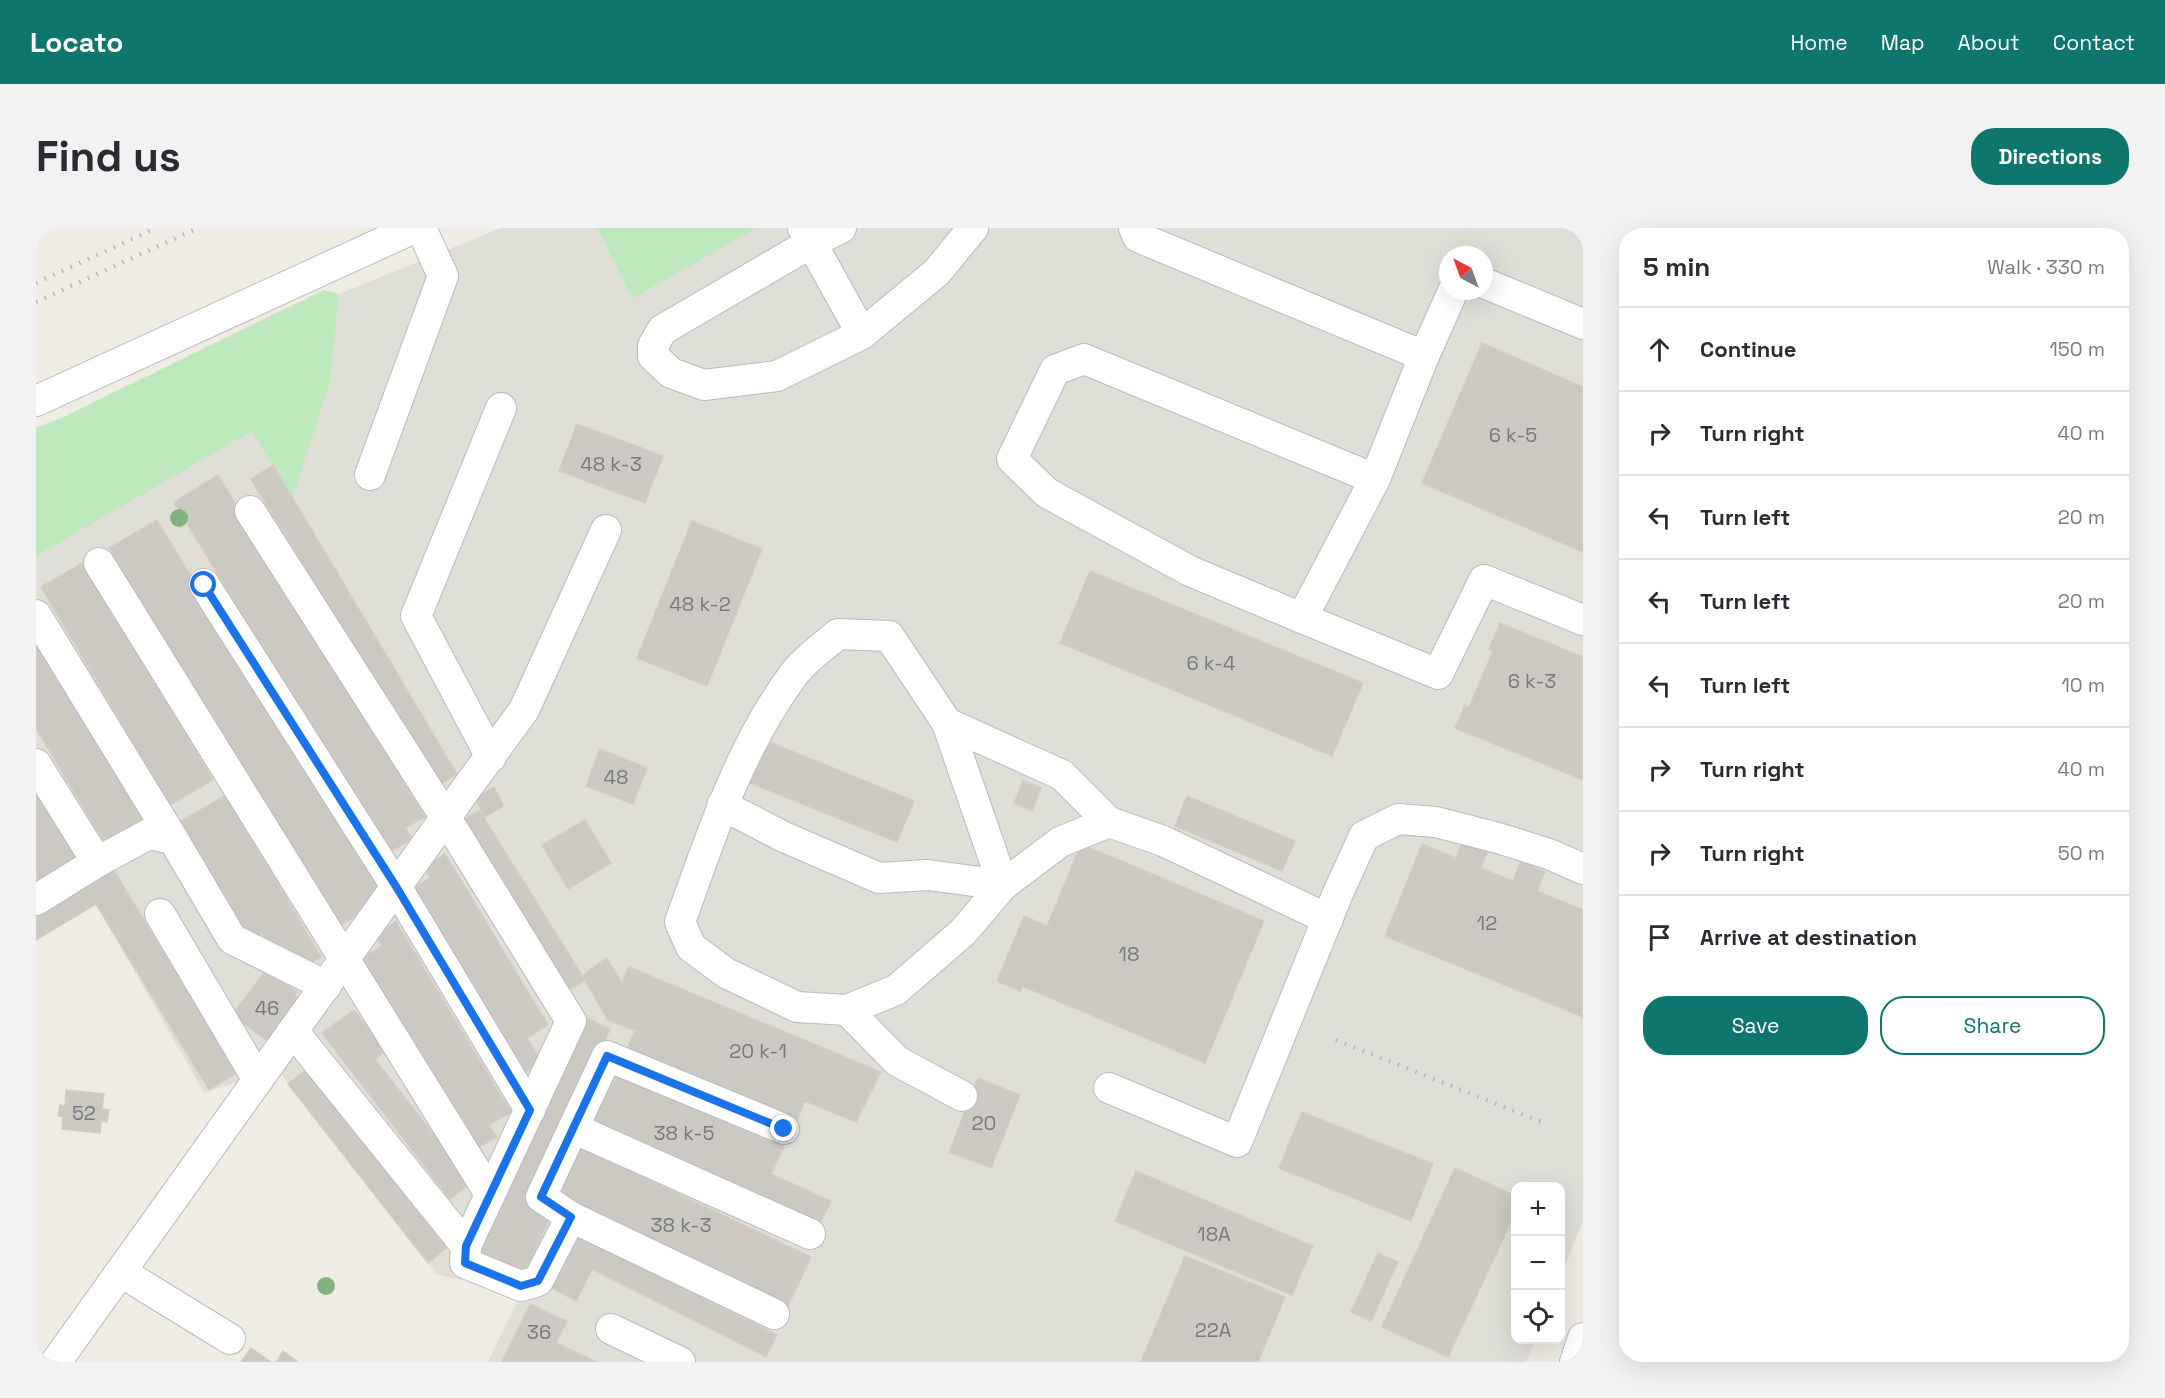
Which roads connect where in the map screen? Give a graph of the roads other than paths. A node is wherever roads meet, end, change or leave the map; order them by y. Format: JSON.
{"nodes":[{"id":1,"x":414,"y":228,"type":"edge"},
{"id":2,"x":421,"y":228,"type":"edge"},
{"id":3,"x":841,"y":228,"type":"edge"},
{"id":4,"x":973,"y":228,"type":"edge"},
{"id":5,"x":1134,"y":228,"type":"edge"},
{"id":6,"x":807,"y":236,"type":"edge"},
{"id":7,"x":1493,"y":287,"type":"edge"},
{"id":8,"x":1449,"y":300,"type":"edge"},
{"id":9,"x":1583,"y":324,"type":"edge"},
{"id":10,"x":862,"y":334,"type":"junction"},
{"id":11,"x":1424,"y":356,"type":"junction"},
{"id":12,"x":36,"y":401,"type":"edge"},
{"id":13,"x":501,"y":408,"type":"dead end"},
{"id":14,"x":370,"y":475,"type":"dead end"},
{"id":15,"x":1375,"y":479,"type":"junction"},
{"id":16,"x":250,"y":511,"type":"dead end"},
{"id":17,"x":606,"y":530,"type":"dead end"},
{"id":18,"x":99,"y":563,"type":"dead end"},
{"id":19,"x":204,"y":585,"type":"dead end"},
{"id":20,"x":36,"y":615,"type":"edge"},
{"id":21,"x":1302,"y":618,"type":"junction"},
{"id":22,"x":1583,"y":620,"type":"edge"},
{"id":23,"x":947,"y":723,"type":"junction"},
{"id":24,"x":491,"y":757,"type":"junction"},
{"id":25,"x":36,"y":764,"type":"edge"},
{"id":26,"x":722,"y":805,"type":"junction"},
{"id":27,"x":446,"y":818,"type":"junction"},
{"id":28,"x":1109,"y":822,"type":"junction"},
{"id":29,"x":173,"y":839,"type":"junction"},
{"id":30,"x":97,"y":862,"type":"junction"},
{"id":31,"x":1583,"y":869,"type":"edge"},
{"id":32,"x":1003,"y":885,"type":"junction"},
{"id":33,"x":397,"y":888,"type":"junction"},
{"id":34,"x":36,"y":900,"type":"edge"},
{"id":35,"x":160,"y":914,"type":"dead end"},
{"id":36,"x":1328,"y":919,"type":"junction"},
{"id":37,"x":344,"y":961,"type":"junction"},
{"id":38,"x":326,"y":986,"type":"junction"},
{"id":39,"x":847,"y":1010,"type":"junction"},
{"id":40,"x":293,"y":1031,"type":"junction"},
{"id":41,"x":258,"y":1080,"type":"junction"},
{"id":42,"x":1109,"y":1088,"type":"dead end"},
{"id":43,"x":962,"y":1096,"type":"dead end"},
{"id":44,"x":530,"y":1110,"type":"junction"},
{"id":45,"x":573,"y":1128,"type":"junction"},
{"id":46,"x":784,"y":1129,"type":"dead end"},
{"id":47,"x":490,"y":1194,"type":"junction"},
{"id":48,"x":571,"y":1217,"type":"junction"},
{"id":49,"x":810,"y":1234,"type":"dead end"},
{"id":50,"x":466,"y":1246,"type":"junction"},
{"id":51,"x":121,"y":1272,"type":"junction"},
{"id":52,"x":774,"y":1314,"type":"dead end"},
{"id":53,"x":611,"y":1329,"type":"dead end"},
{"id":54,"x":1583,"y":1338,"type":"edge"},
{"id":55,"x":230,"y":1340,"type":"dead end"},
{"id":56,"x":56,"y":1362,"type":"edge"},
{"id":57,"x":680,"y":1362,"type":"edge"},
{"id":58,"x":1575,"y":1362,"type":"edge"}],
"edges":[{"from":1,"to":12,"type":"street"},
{"from":2,"to":14,"type":"street"},
{"from":3,"to":6,"type":"street"},
{"from":4,"to":10,"type":"street"},
{"from":5,"to":11,"type":"street"},
{"from":6,"to":10,"type":"street"},
{"from":6,"to":10,"type":"street"},
{"from":7,"to":9,"type":"street"},
{"from":8,"to":11,"type":"street"},
{"from":11,"to":15,"type":"street"},
{"from":13,"to":24,"type":"street"},
{"from":15,"to":21,"type":"street"},
{"from":15,"to":21,"type":"street"},
{"from":16,"to":27,"type":"street"},
{"from":17,"to":24,"type":"street"},
{"from":18,"to":37,"type":"street"},
{"from":19,"to":33,"type":"street"},
{"from":20,"to":29,"type":"street"},
{"from":21,"to":22,"type":"street"},
{"from":23,"to":26,"type":"street"},
{"from":23,"to":28,"type":"street"},
{"from":23,"to":32,"type":"street"},
{"from":24,"to":27,"type":"street"},
{"from":25,"to":30,"type":"street"},
{"from":26,"to":32,"type":"street"},
{"from":26,"to":39,"type":"street"},
{"from":27,"to":33,"type":"street"},
{"from":27,"to":44,"type":"street"},
{"from":28,"to":32,"type":"street"},
{"from":28,"to":36,"type":"street"},
{"from":29,"to":30,"type":"street"},
{"from":29,"to":38,"type":"street"},
{"from":30,"to":34,"type":"street"},
{"from":31,"to":36,"type":"street"},
{"from":32,"to":39,"type":"street"},
{"from":33,"to":37,"type":"street"},
{"from":33,"to":44,"type":"street"},
{"from":35,"to":41,"type":"street"},
{"from":36,"to":42,"type":"street"},
{"from":37,"to":38,"type":"street"},
{"from":37,"to":47,"type":"street"},
{"from":38,"to":40,"type":"street"},
{"from":39,"to":43,"type":"street"},
{"from":40,"to":41,"type":"street"},
{"from":40,"to":50,"type":"street"},
{"from":41,"to":51,"type":"street"},
{"from":44,"to":47,"type":"street"},
{"from":45,"to":46,"type":"street"},
{"from":45,"to":48,"type":"street"},
{"from":45,"to":49,"type":"street"},
{"from":47,"to":50,"type":"street"},
{"from":48,"to":50,"type":"street"},
{"from":48,"to":52,"type":"street"},
{"from":51,"to":55,"type":"street"},
{"from":51,"to":56,"type":"street"},
{"from":53,"to":57,"type":"street"},
{"from":54,"to":58,"type":"street"}]}
